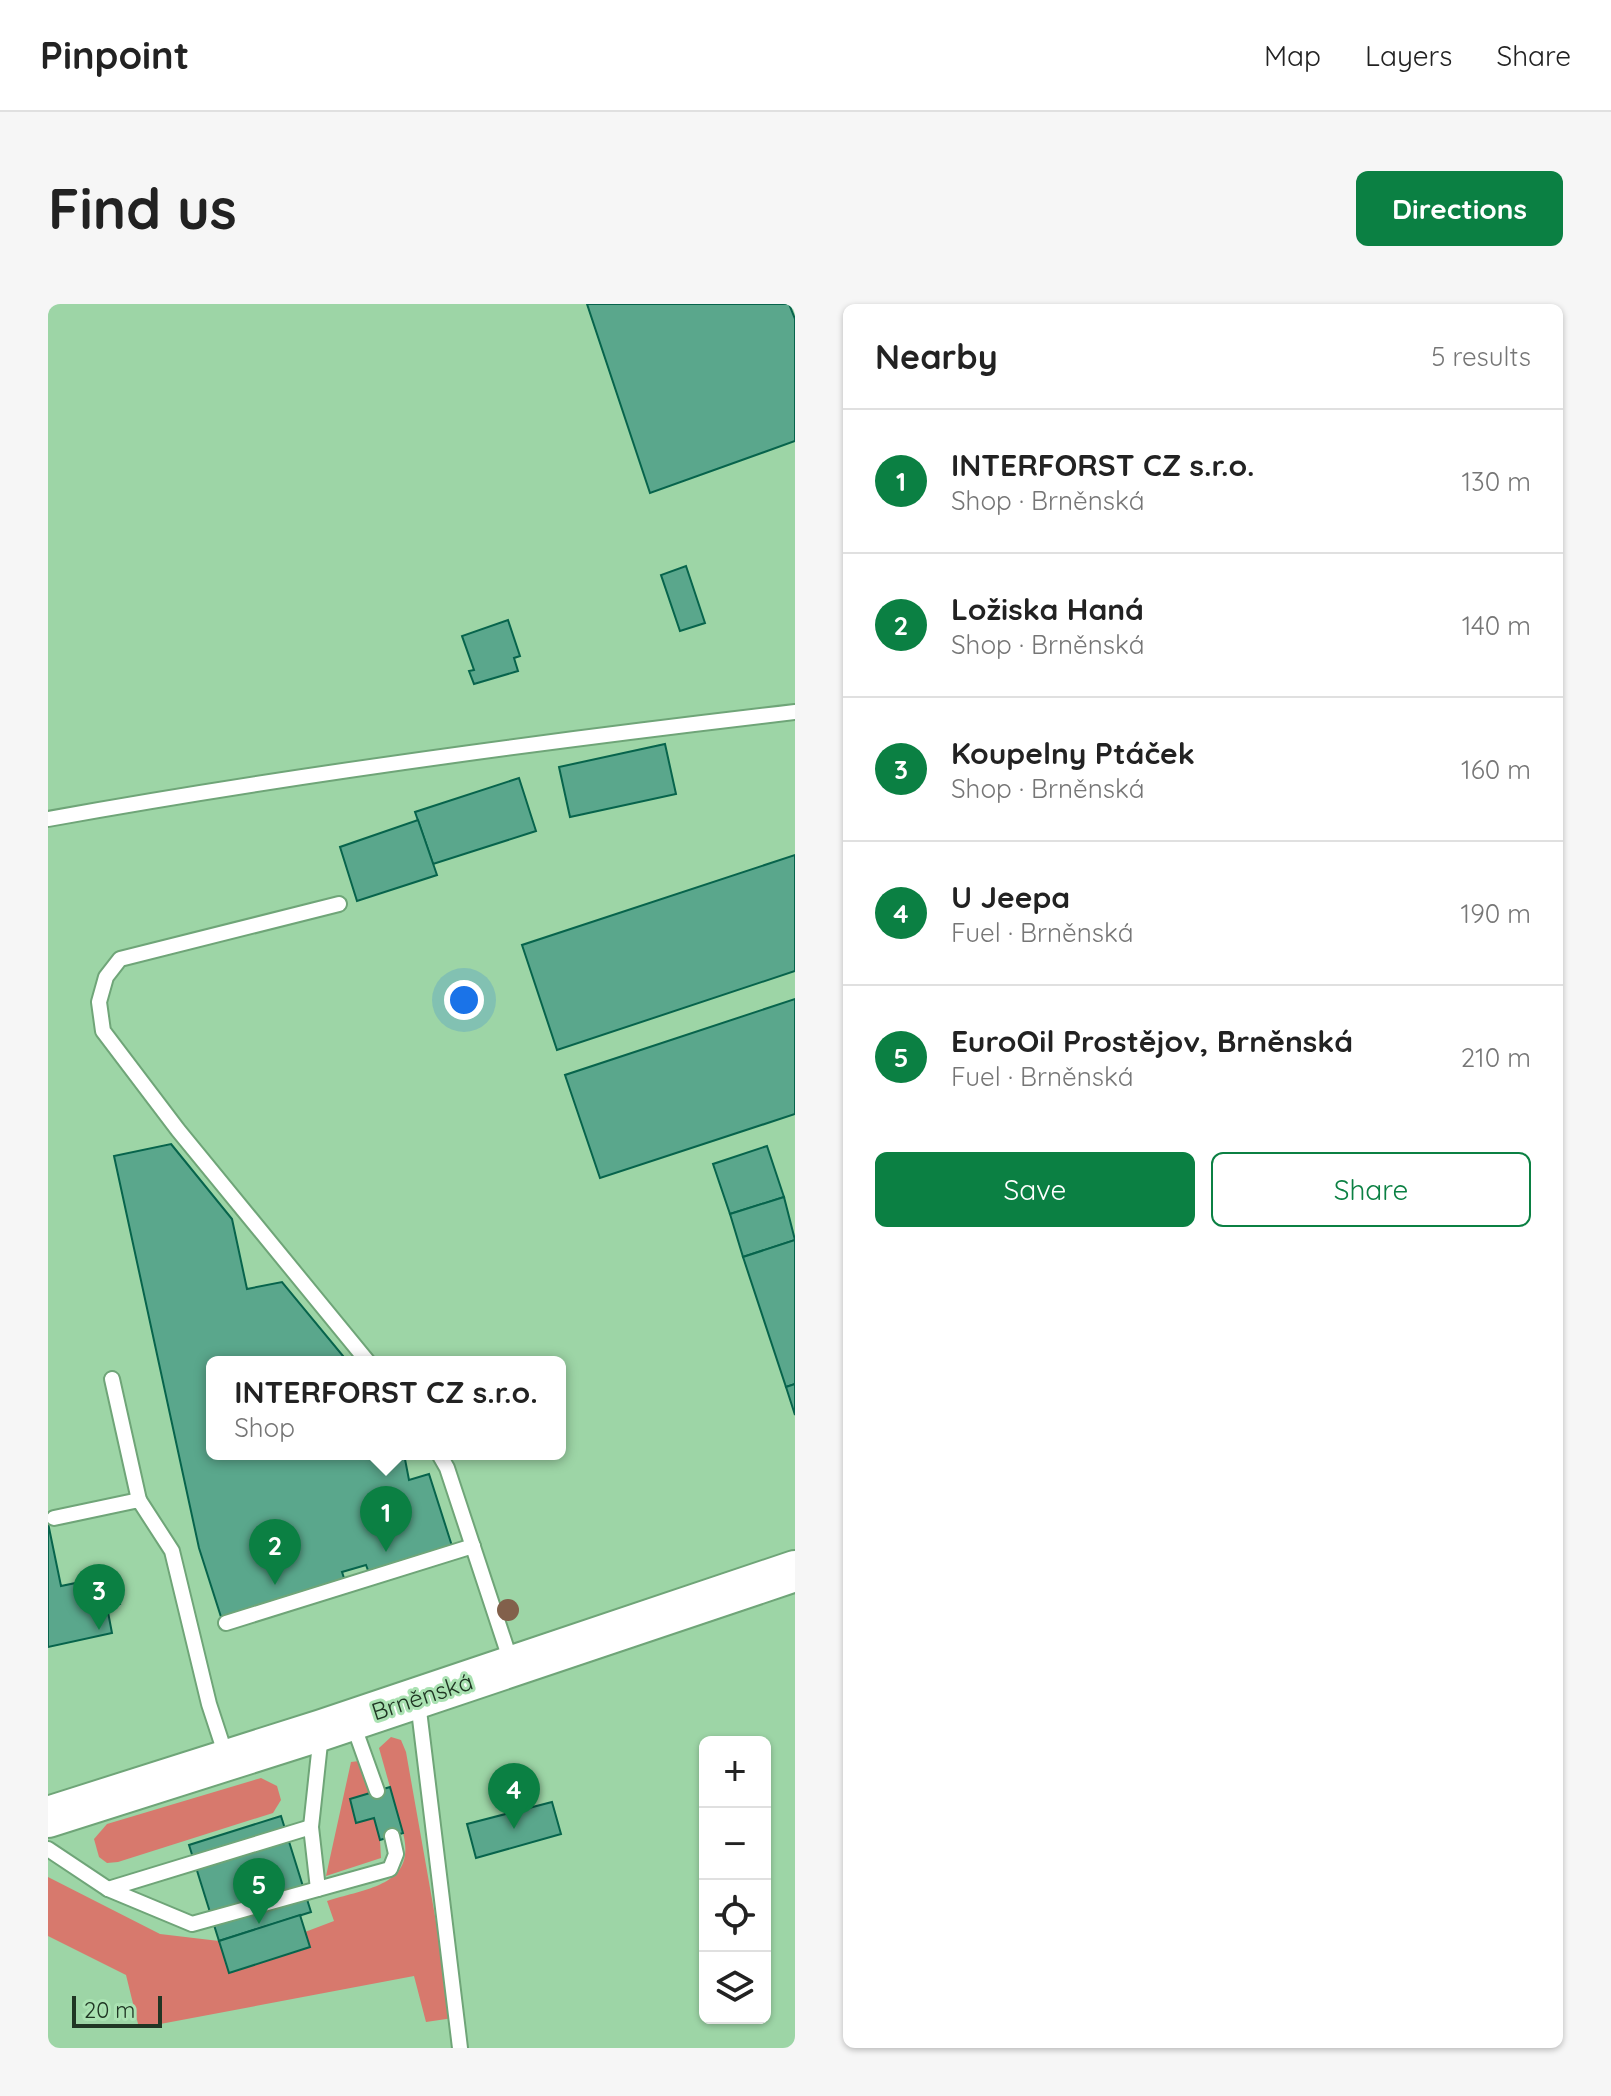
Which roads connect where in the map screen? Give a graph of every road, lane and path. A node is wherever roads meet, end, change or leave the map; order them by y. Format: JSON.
{"nodes":[{"id":1,"x":795,"y":712,"type":"edge"},
{"id":2,"x":48,"y":819,"type":"edge"},
{"id":3,"x":339,"y":904,"type":"dead end"},
{"id":4,"x":363,"y":1356,"type":"edge"},
{"id":5,"x":112,"y":1379,"type":"dead end"},
{"id":6,"x":442,"y":1460,"type":"edge"},
{"id":7,"x":139,"y":1500,"type":"junction"},
{"id":8,"x":54,"y":1518,"type":"dead end"},
{"id":9,"x":473,"y":1546,"type":"junction"},
{"id":10,"x":795,"y":1571,"type":"edge"},
{"id":11,"x":226,"y":1623,"type":"dead end"},
{"id":12,"x":512,"y":1666,"type":"junction"},
{"id":13,"x":418,"y":1698,"type":"junction"},
{"id":14,"x":337,"y":1725,"type":"junction"},
{"id":15,"x":227,"y":1760,"type":"junction"},
{"id":16,"x":377,"y":1791,"type":"dead end"},
{"id":17,"x":48,"y":1817,"type":"edge"},
{"id":18,"x":311,"y":1827,"type":"junction"},
{"id":19,"x":392,"y":1836,"type":"dead end"},
{"id":20,"x":48,"y":1849,"type":"edge"},
{"id":21,"x":108,"y":1889,"type":"junction"},
{"id":22,"x":318,"y":1889,"type":"junction"},
{"id":23,"x":460,"y":2048,"type":"edge"}],
"edges":[{"from":1,"to":2,"type":"lane"},
{"from":3,"to":4,"type":"lane"},
{"from":5,"to":7,"type":"lane"},
{"from":6,"to":9,"type":"lane"},
{"from":7,"to":8,"type":"lane"},
{"from":7,"to":15,"type":"lane"},
{"from":9,"to":11,"type":"lane"},
{"from":9,"to":12,"type":"lane"},
{"from":10,"to":12,"type":"main road","name":"Brněnská"},
{"from":12,"to":13,"type":"main road","name":"Brněnská"},
{"from":13,"to":14,"type":"main road","name":"Brněnská"},
{"from":13,"to":23,"type":"lane"},
{"from":14,"to":15,"type":"main road","name":"Brněnská"},
{"from":14,"to":16,"type":"lane"},
{"from":14,"to":18,"type":"lane"},
{"from":15,"to":17,"type":"main road","name":"Brněnská"},
{"from":18,"to":21,"type":"lane"},
{"from":18,"to":22,"type":"lane"},
{"from":19,"to":22,"type":"lane"},
{"from":20,"to":21,"type":"lane"},
{"from":21,"to":22,"type":"lane"}]}
